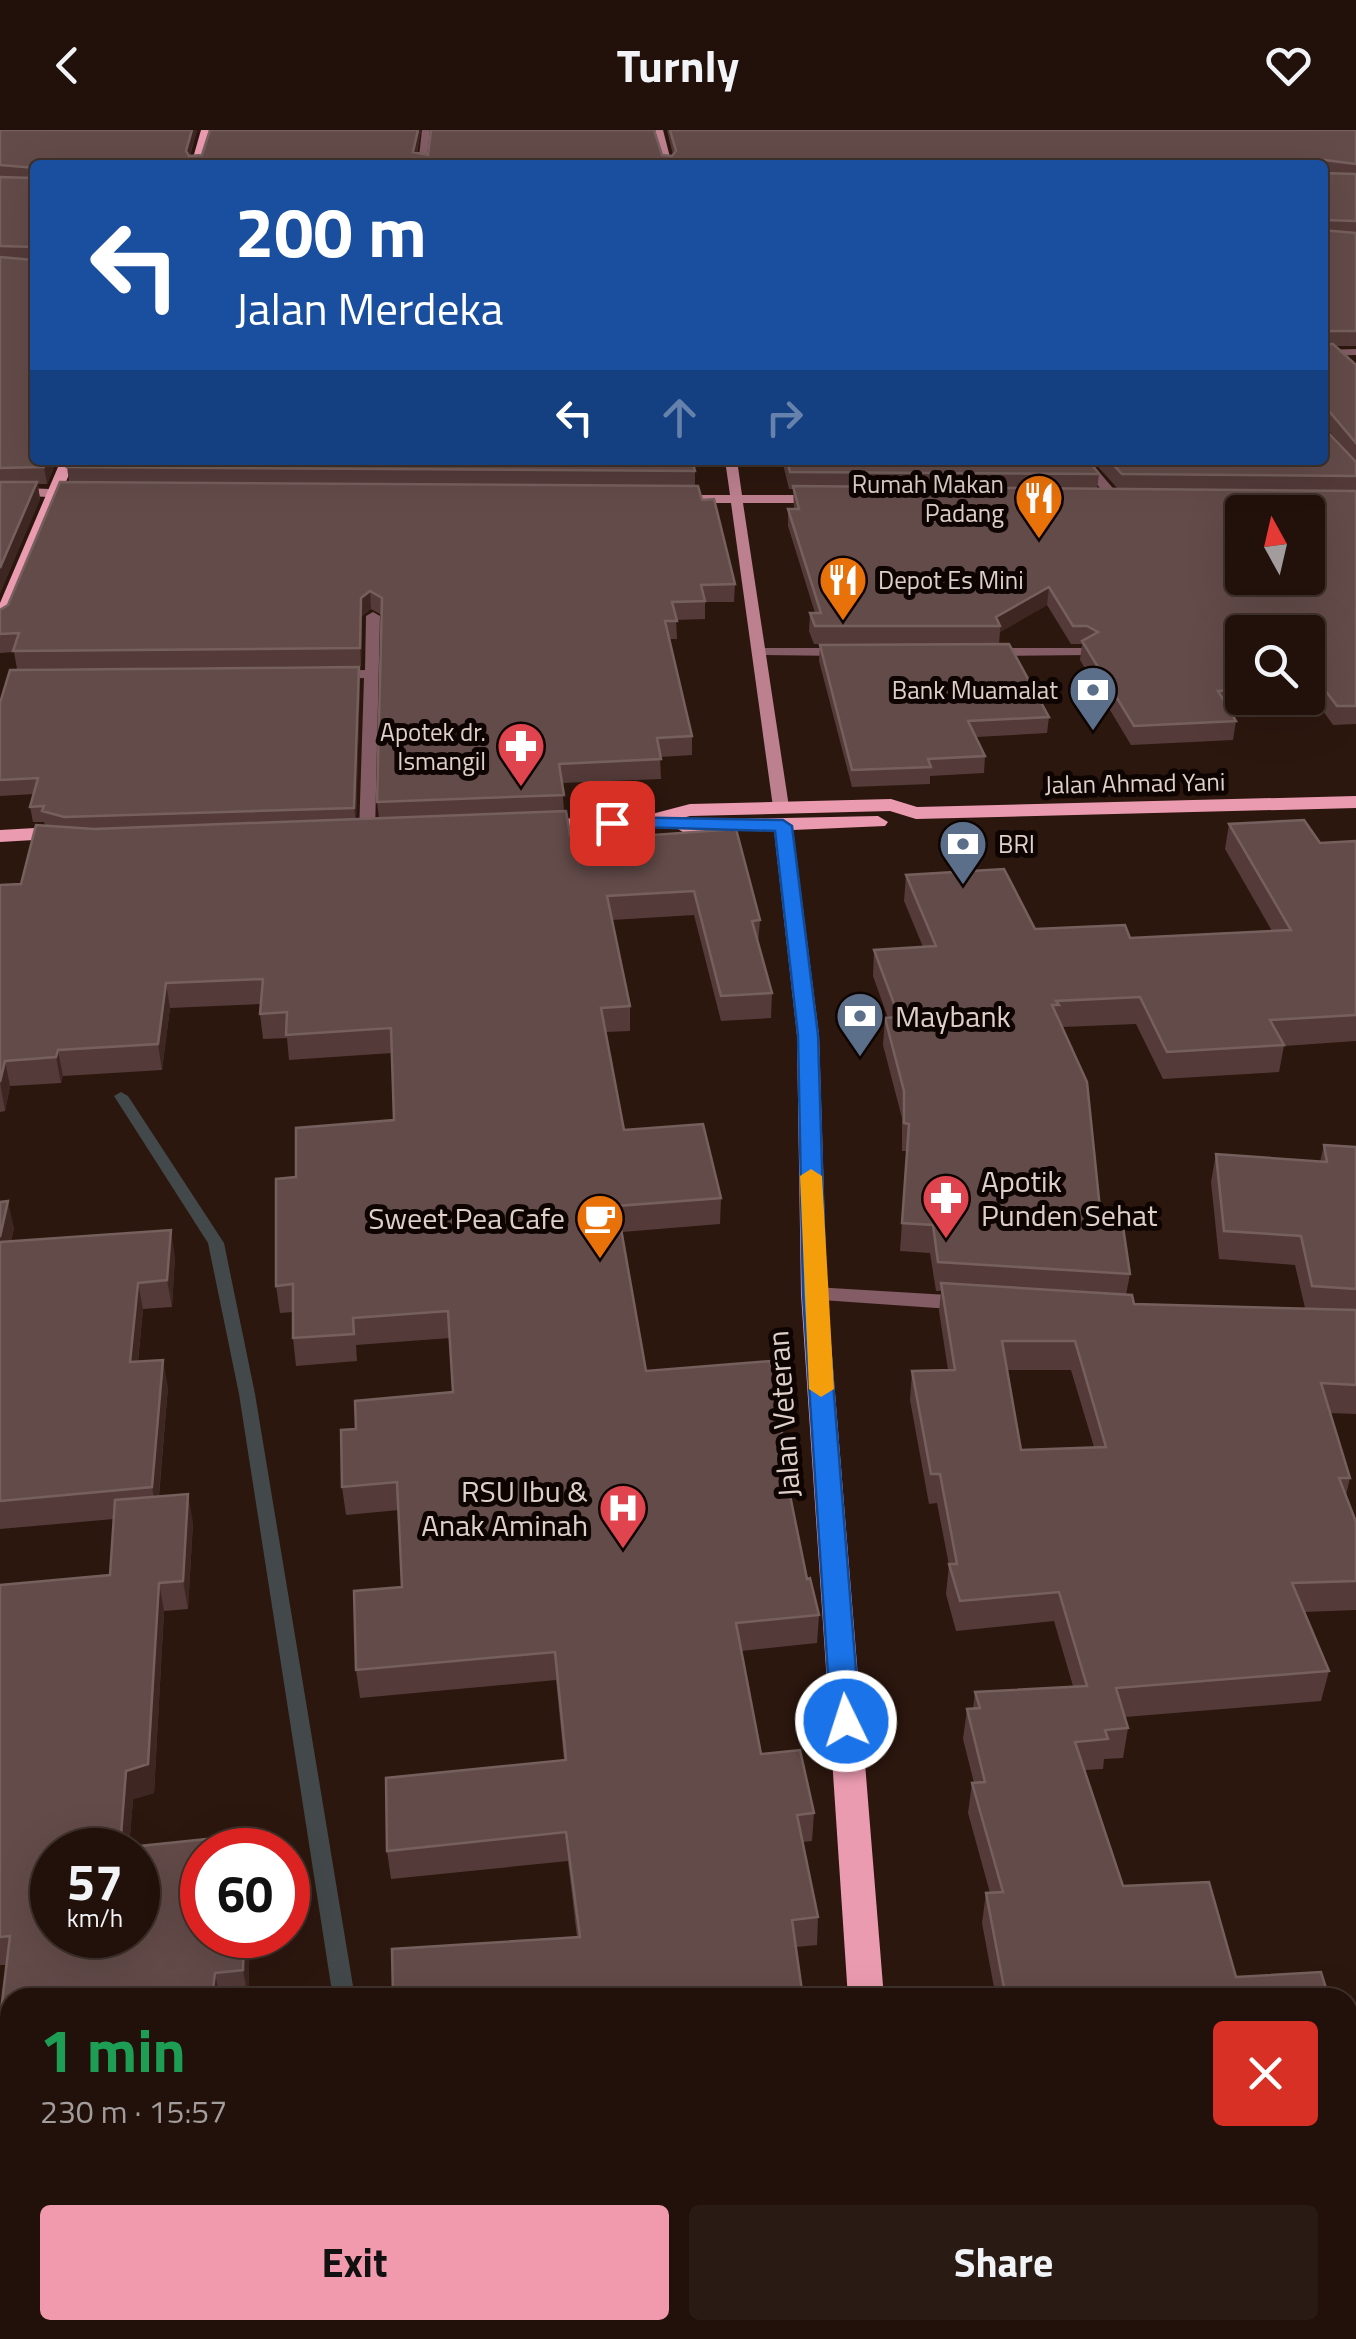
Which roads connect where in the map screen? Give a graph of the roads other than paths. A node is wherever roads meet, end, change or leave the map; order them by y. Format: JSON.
{"nodes":[{"id":1,"x":206,"y":130,"type":"edge"},
{"id":2,"x":426,"y":130,"type":"edge"},
{"id":3,"x":659,"y":130,"type":"edge"},
{"id":4,"x":197,"y":160,"type":"edge"},
{"id":5,"x":423,"y":160,"type":"edge"},
{"id":6,"x":667,"y":160,"type":"edge"},
{"id":7,"x":1356,"y":352,"type":"edge"},
{"id":8,"x":1328,"y":353,"type":"edge"},
{"id":9,"x":66,"y":465,"type":"edge"},
{"id":10,"x":732,"y":465,"type":"edge"},
{"id":11,"x":1087,"y":465,"type":"edge"},
{"id":12,"x":0,"y":492,"type":"edge"},
{"id":13,"x":52,"y":494,"type":"junction"},
{"id":14,"x":85,"y":494,"type":"edge"},
{"id":15,"x":1094,"y":496,"type":"edge"},
{"id":16,"x":1114,"y":496,"type":"junction"},
{"id":17,"x":1132,"y":496,"type":"edge"},
{"id":18,"x":838,"y":498,"type":"edge"},
{"id":19,"x":662,"y":499,"type":"edge"},
{"id":20,"x":739,"y":499,"type":"junction"},
{"id":21,"x":6,"y":591,"type":"edge"},
{"id":22,"x":372,"y":616,"type":"dead end"},
{"id":23,"x":0,"y":622,"type":"edge"},
{"id":24,"x":761,"y":652,"type":"junction"},
{"id":25,"x":856,"y":652,"type":"edge"},
{"id":26,"x":971,"y":652,"type":"edge"},
{"id":27,"x":1085,"y":652,"type":"edge"},
{"id":28,"x":370,"y":674,"type":"junction"},
{"id":29,"x":312,"y":676,"type":"edge"},
{"id":30,"x":1356,"y":802,"type":"edge"},
{"id":31,"x":782,"y":816,"type":"junction"},
{"id":32,"x":516,"y":827,"type":"edge"},
{"id":33,"x":366,"y":833,"type":"edge"},
{"id":34,"x":0,"y":836,"type":"edge"},
{"id":35,"x":0,"y":852,"type":"edge"},
{"id":36,"x":814,"y":1294,"type":"junction"},
{"id":37,"x":989,"y":1304,"type":"edge"},
{"id":38,"x":865,"y":1988,"type":"edge"}],
"edges":[{"from":1,"to":4,"type":"main road"},
{"from":2,"to":5,"type":"street"},
{"from":3,"to":6,"type":"main road"},
{"from":7,"to":8,"type":"street"},
{"from":9,"to":13,"type":"main road"},
{"from":10,"to":20,"type":"main road"},
{"from":11,"to":16,"type":"street"},
{"from":12,"to":13,"type":"main road"},
{"from":13,"to":14,"type":"main road"},
{"from":13,"to":21,"type":"main road"},
{"from":15,"to":16,"type":"main road"},
{"from":16,"to":17,"type":"main road"},
{"from":18,"to":20,"type":"main road"},
{"from":19,"to":20,"type":"main road"},
{"from":20,"to":24,"type":"main road"},
{"from":21,"to":23,"type":"main road"},
{"from":22,"to":28,"type":"street"},
{"from":24,"to":25,"type":"street"},
{"from":24,"to":31,"type":"main road"},
{"from":26,"to":27,"type":"street"},
{"from":28,"to":29,"type":"street"},
{"from":28,"to":33,"type":"street"},
{"from":30,"to":31,"type":"main road","name":"Jalan Ahmad Yani"},
{"from":31,"to":32,"type":"main road","name":"Jalan Ahmad Yani"},
{"from":31,"to":36,"type":"main road","name":"Jalan Veteran"},
{"from":34,"to":35,"type":"main road"},
{"from":36,"to":37,"type":"street"},
{"from":36,"to":38,"type":"main road","name":"Jalan Veteran"}]}
